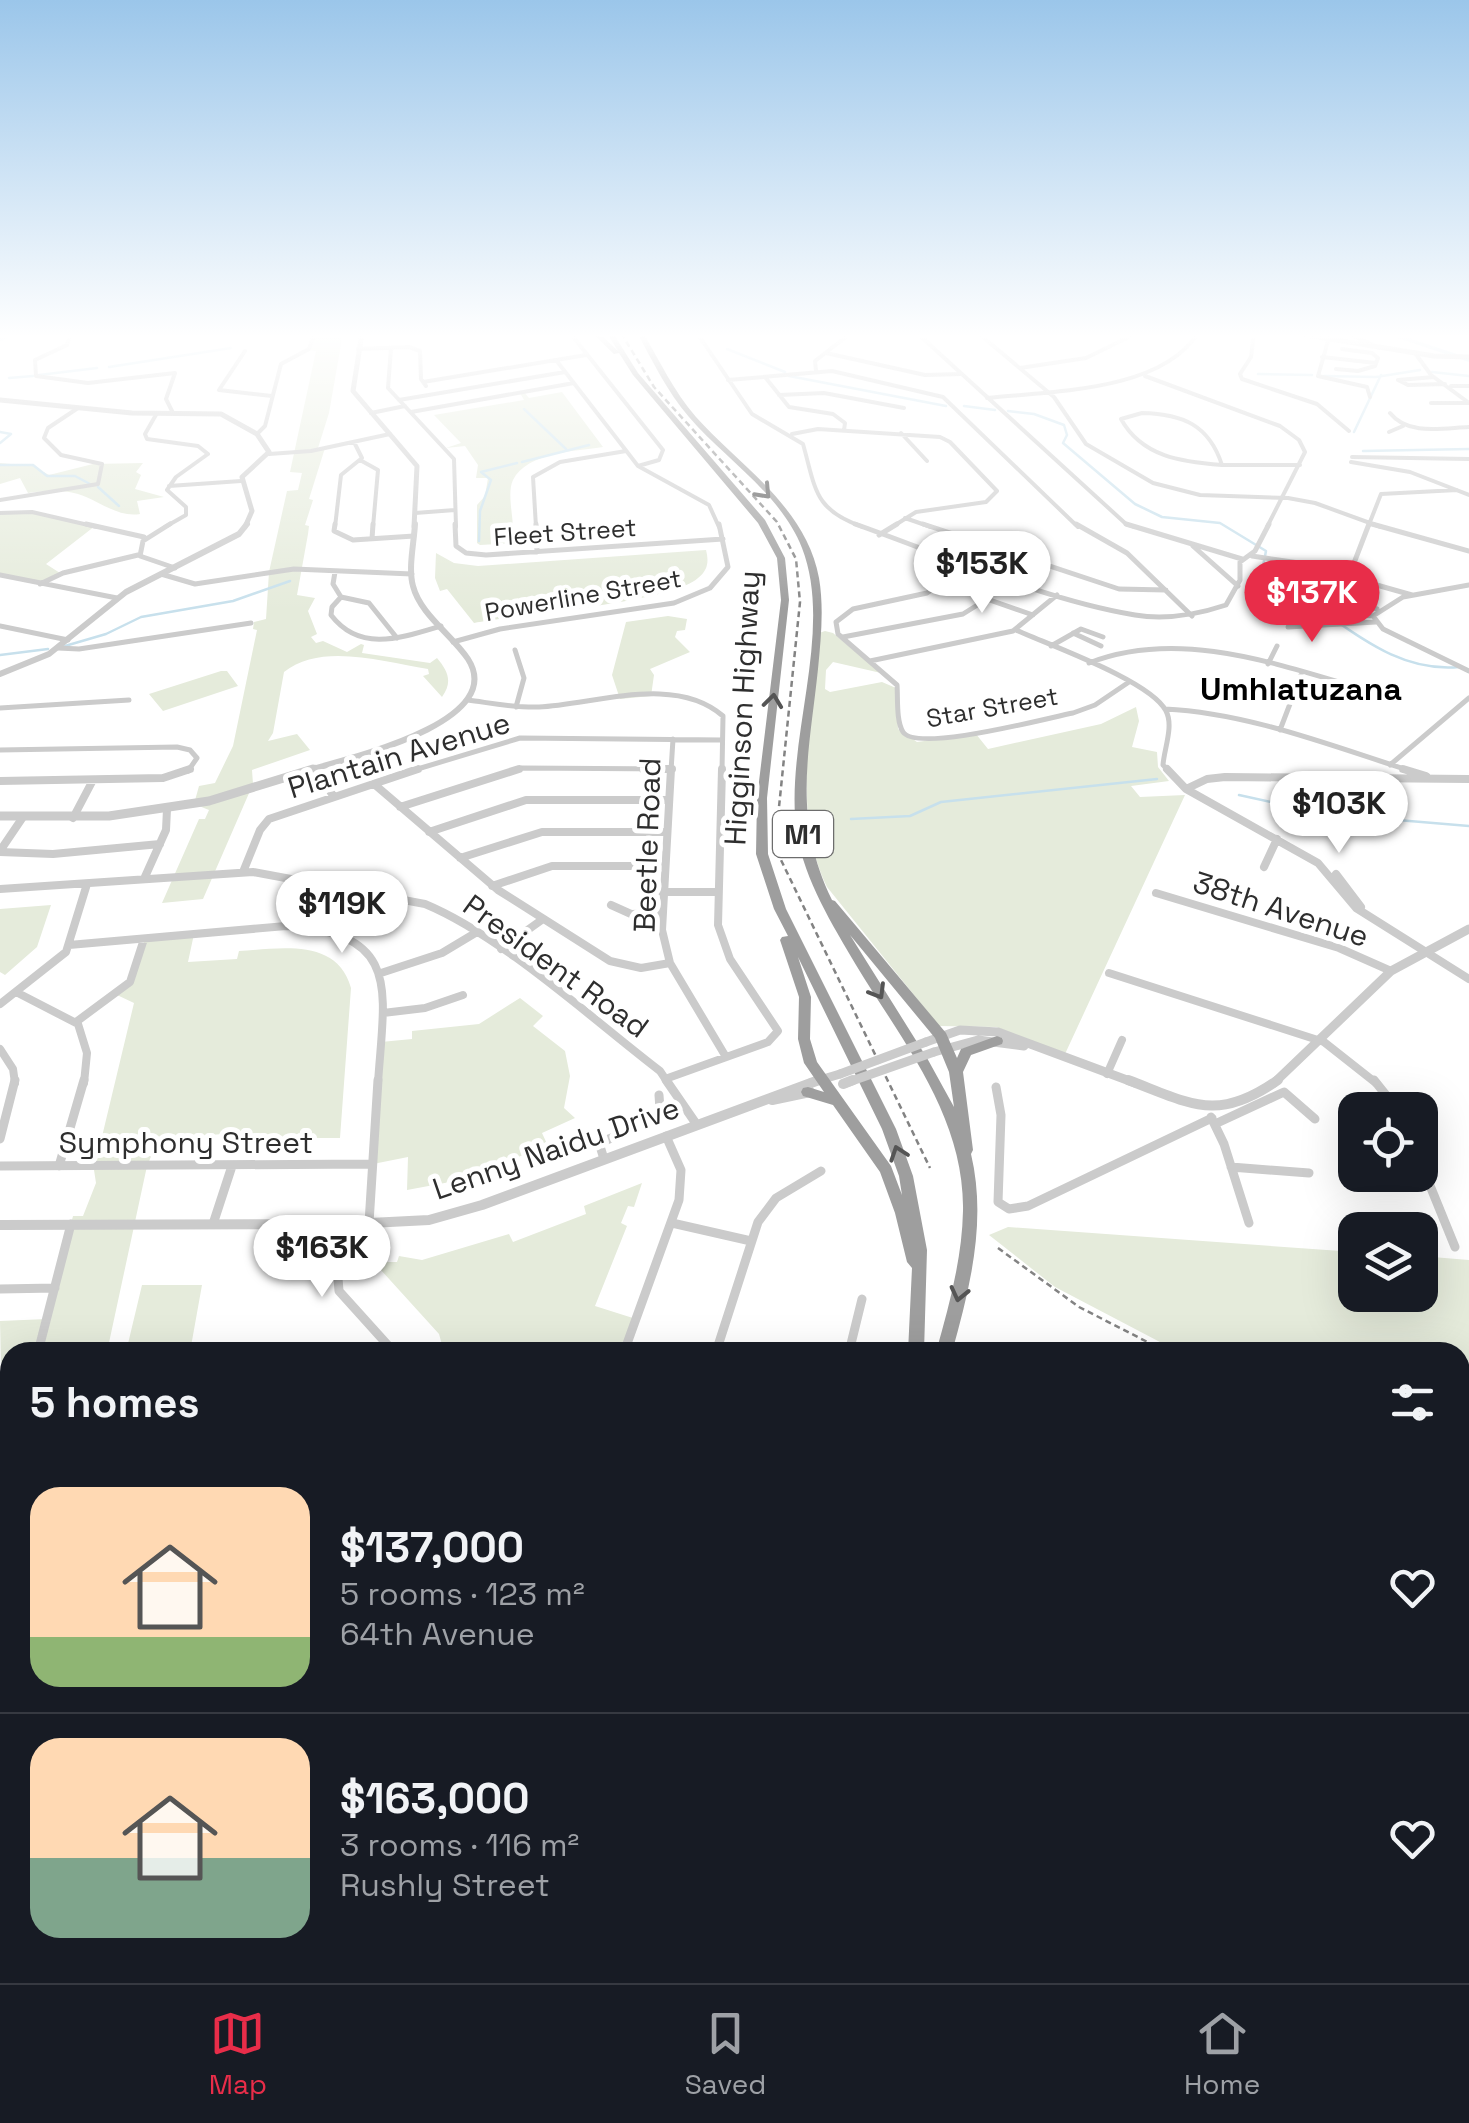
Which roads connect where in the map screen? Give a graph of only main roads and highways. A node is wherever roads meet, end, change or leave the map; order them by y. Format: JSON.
{"nodes":[{"id":1,"x":679,"y":426,"type":"edge"},
{"id":2,"x":701,"y":426,"type":"edge"},
{"id":3,"x":823,"y":897,"type":"junction"},
{"id":4,"x":780,"y":909,"type":"junction"},
{"id":5,"x":997,"y":1040,"type":"road end"},
{"id":6,"x":956,"y":1072,"type":"junction"},
{"id":7,"x":808,"y":1092,"type":"road end"},
{"id":8,"x":840,"y":1104,"type":"junction"},
{"id":9,"x":964,"y":1158,"type":"junction"},
{"id":10,"x":920,"y":1294,"type":"junction"},
{"id":11,"x":917,"y":1342,"type":"edge"},
{"id":12,"x":946,"y":1342,"type":"edge"}],
"edges":[{"from":4,"to":1,"type":"highway","name":"Higginson Highway","number":"M1","one_way":true},
{"from":2,"to":3,"type":"highway","name":"Higginson Highway","number":"M1","one_way":true},
{"from":3,"to":6,"type":"highway"},
{"from":3,"to":9,"type":"highway","name":"Higginson Highway","number":"M1","one_way":true},
{"from":4,"to":8,"type":"highway"},
{"from":10,"to":4,"type":"highway","name":"Higginson Highway","number":"M1","one_way":true},
{"from":5,"to":6,"type":"highway"},
{"from":6,"to":9,"type":"highway"},
{"from":7,"to":8,"type":"highway"},
{"from":8,"to":10,"type":"highway"},
{"from":9,"to":12,"type":"highway","name":"Higginson Highway","number":"M1","one_way":true},
{"from":10,"to":11,"type":"highway","name":"Higginson Highway","number":"M1"}]}
